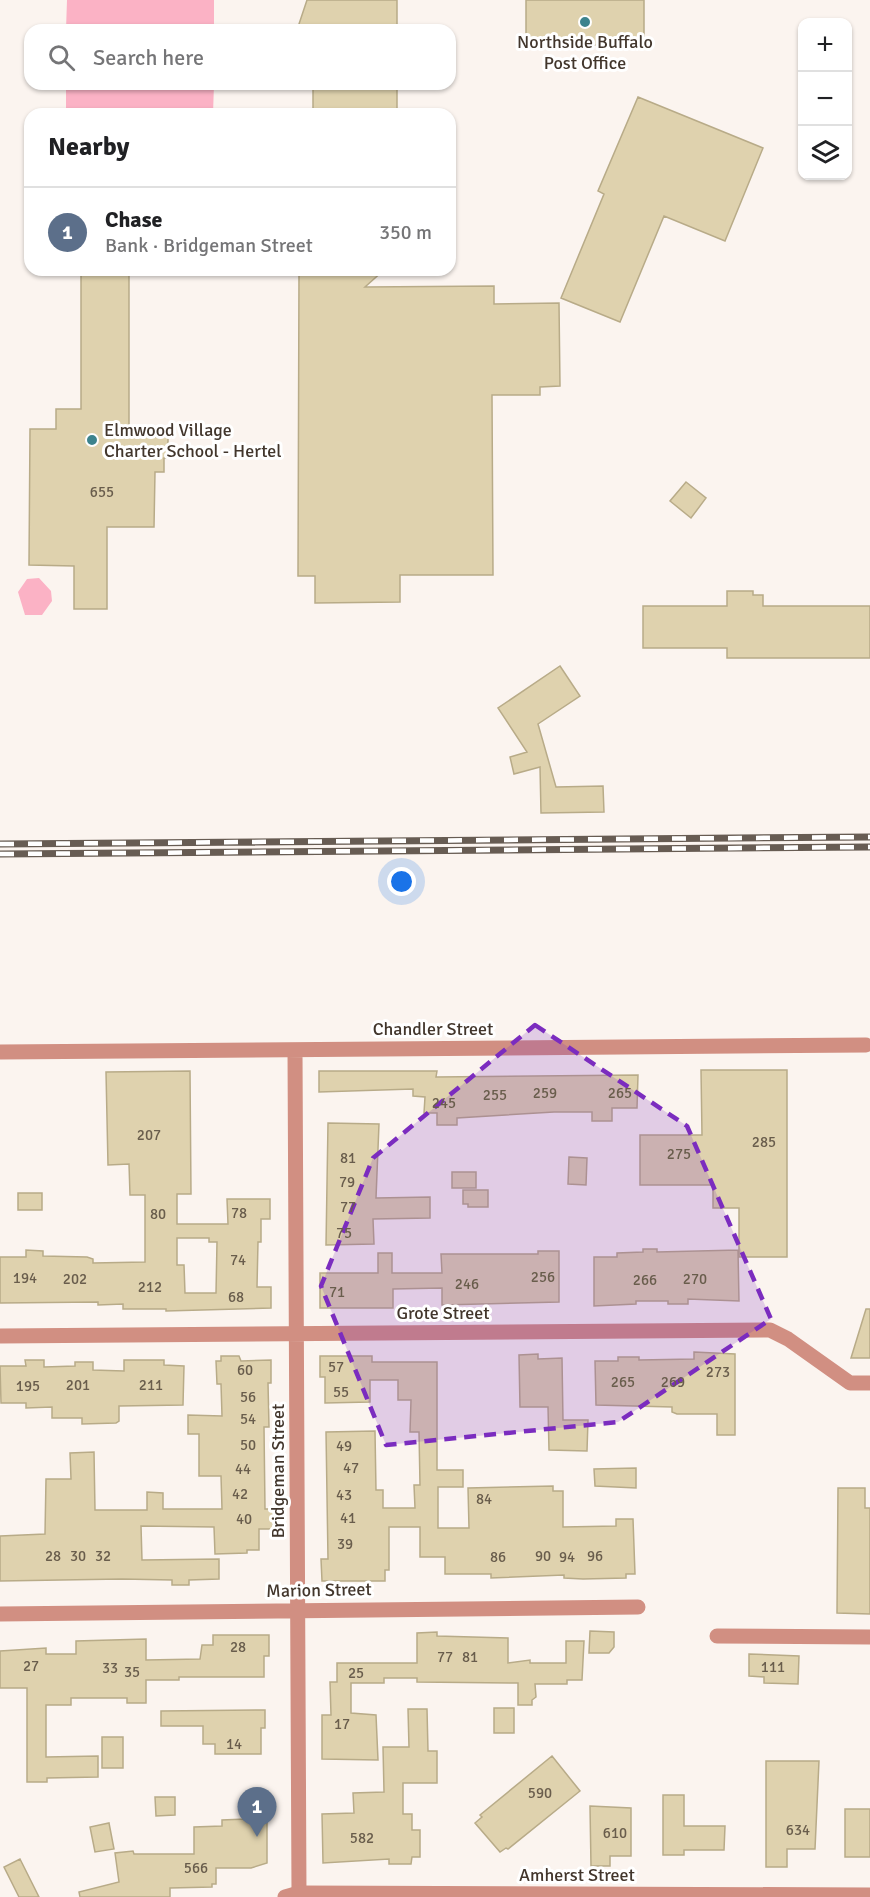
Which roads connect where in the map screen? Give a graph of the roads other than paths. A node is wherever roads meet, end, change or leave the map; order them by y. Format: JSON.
{"nodes":[{"id":1,"x":866,"y":1045,"type":"dead end"},
{"id":2,"x":295,"y":1050,"type":"junction"},
{"id":3,"x":0,"y":1052,"type":"edge"},
{"id":4,"x":297,"y":1334,"type":"junction"},
{"id":5,"x":0,"y":1336,"type":"edge"},
{"id":6,"x":870,"y":1383,"type":"edge"},
{"id":7,"x":638,"y":1607,"type":"dead end"},
{"id":8,"x":297,"y":1609,"type":"junction"},
{"id":9,"x":0,"y":1614,"type":"edge"},
{"id":10,"x":717,"y":1636,"type":"dead end"},
{"id":11,"x":870,"y":1637,"type":"edge"},
{"id":12,"x":292,"y":1895,"type":"edge"},
{"id":13,"x":870,"y":1895,"type":"edge"}],
"edges":[{"from":1,"to":2,"type":"street","name":"Chandler Street"},
{"from":2,"to":3,"type":"street","name":"Chandler Street"},
{"from":2,"to":4,"type":"street","name":"Bridgeman Street"},
{"from":4,"to":5,"type":"street","name":"Grote Street"},
{"from":4,"to":6,"type":"street","name":"Grote Street"},
{"from":4,"to":8,"type":"street","name":"Bridgeman Street"},
{"from":7,"to":8,"type":"street","name":"Marion Street"},
{"from":8,"to":9,"type":"street","name":"Marion Street"},
{"from":8,"to":12,"type":"street","name":"Bridgeman Street"},
{"from":10,"to":11,"type":"street"},
{"from":12,"to":13,"type":"street","name":"Amherst Street"}]}
